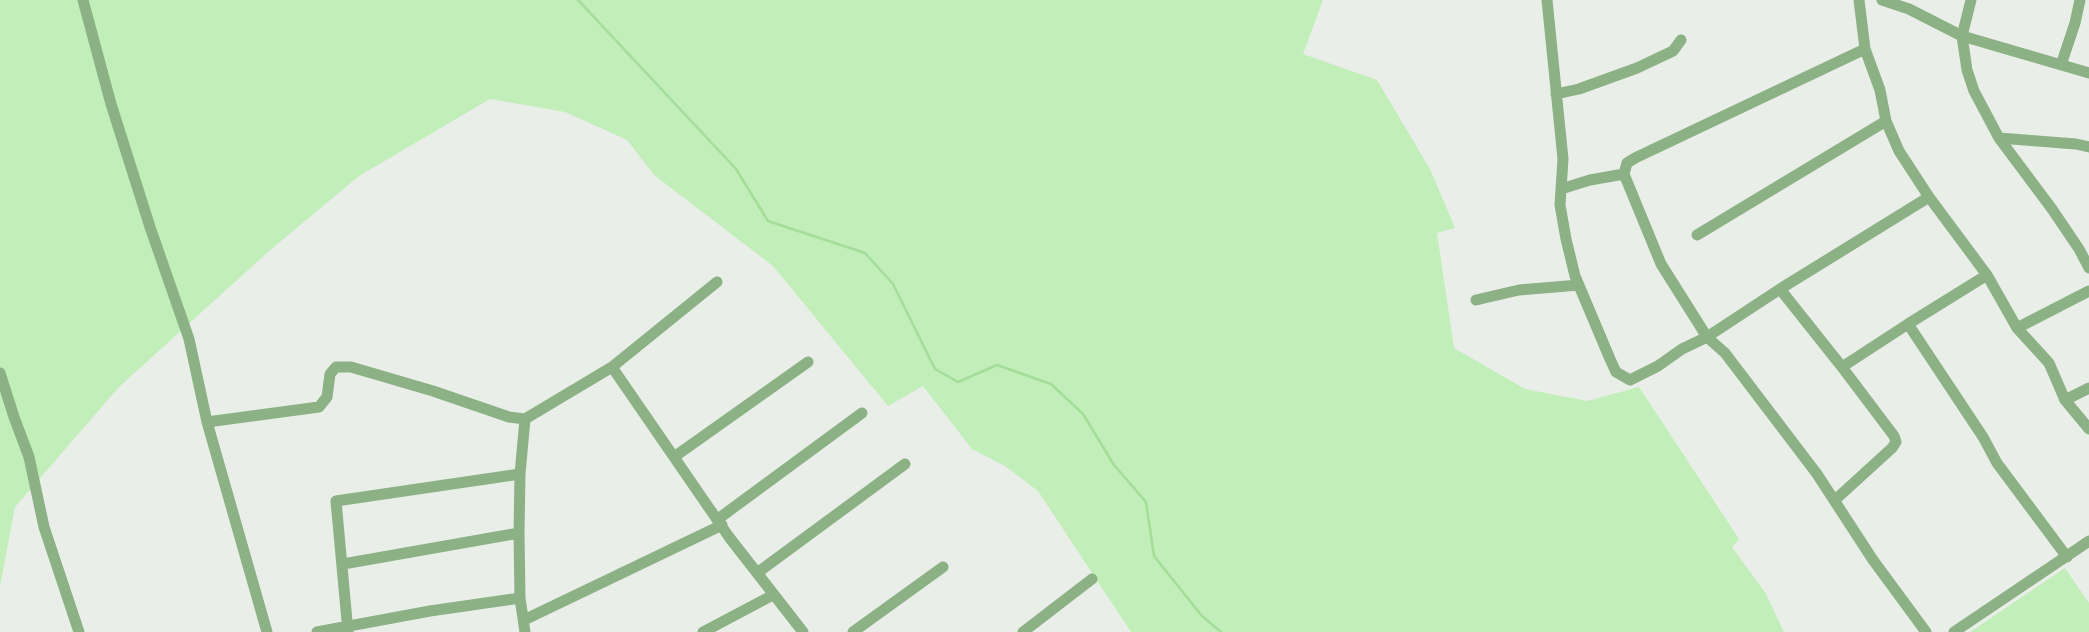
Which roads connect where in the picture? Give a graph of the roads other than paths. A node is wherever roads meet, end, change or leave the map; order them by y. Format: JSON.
{"nodes":[{"id":1,"x":83,"y":0,"type":"edge"},
{"id":2,"x":1547,"y":0,"type":"edge"},
{"id":3,"x":1859,"y":0,"type":"edge"},
{"id":4,"x":1882,"y":0,"type":"edge"},
{"id":5,"x":1971,"y":0,"type":"edge"},
{"id":6,"x":2080,"y":0,"type":"edge"},
{"id":7,"x":1962,"y":36,"type":"junction"},
{"id":8,"x":1681,"y":40,"type":"dead end"},
{"id":9,"x":1865,"y":49,"type":"junction"},
{"id":10,"x":2061,"y":65,"type":"junction"},
{"id":11,"x":2089,"y":73,"type":"edge"},
{"id":12,"x":1556,"y":94,"type":"junction"},
{"id":13,"x":1886,"y":121,"type":"junction"},
{"id":14,"x":1999,"y":138,"type":"junction"},
{"id":15,"x":2089,"y":147,"type":"edge"},
{"id":16,"x":1624,"y":174,"type":"junction"},
{"id":17,"x":1561,"y":189,"type":"junction"},
{"id":18,"x":1929,"y":197,"type":"junction"},
{"id":19,"x":1697,"y":234,"type":"dead end"},
{"id":20,"x":2089,"y":268,"type":"edge"},
{"id":21,"x":1987,"y":275,"type":"junction"},
{"id":22,"x":717,"y":282,"type":"dead end"},
{"id":23,"x":1579,"y":286,"type":"junction"},
{"id":24,"x":1780,"y":289,"type":"junction"},
{"id":25,"x":2089,"y":291,"type":"edge"},
{"id":26,"x":1476,"y":300,"type":"dead end"},
{"id":27,"x":1908,"y":324,"type":"junction"},
{"id":28,"x":2017,"y":328,"type":"junction"},
{"id":29,"x":1707,"y":337,"type":"junction"},
{"id":30,"x":808,"y":362,"type":"dead end"},
{"id":31,"x":612,"y":367,"type":"junction"},
{"id":32,"x":1842,"y":367,"type":"junction"},
{"id":33,"x":0,"y":373,"type":"edge"},
{"id":34,"x":2089,"y":388,"type":"edge"},
{"id":35,"x":2065,"y":400,"type":"junction"},
{"id":36,"x":862,"y":413,"type":"dead end"},
{"id":37,"x":525,"y":419,"type":"junction"},
{"id":38,"x":207,"y":422,"type":"junction"},
{"id":39,"x":2089,"y":429,"type":"edge"},
{"id":40,"x":674,"y":457,"type":"junction"},
{"id":41,"x":905,"y":464,"type":"dead end"},
{"id":42,"x":520,"y":474,"type":"junction"},
{"id":43,"x":1834,"y":500,"type":"junction"},
{"id":44,"x":720,"y":522,"type":"junction"},
{"id":45,"x":519,"y":533,"type":"junction"},
{"id":46,"x":2089,"y":541,"type":"edge"},
{"id":47,"x":2068,"y":557,"type":"junction"},
{"id":48,"x":343,"y":564,"type":"junction"},
{"id":49,"x":943,"y":567,"type":"dead end"},
{"id":50,"x":757,"y":573,"type":"junction"},
{"id":51,"x":1092,"y":579,"type":"dead end"},
{"id":52,"x":773,"y":595,"type":"junction"},
{"id":53,"x":520,"y":598,"type":"junction"},
{"id":54,"x":524,"y":620,"type":"junction"},
{"id":55,"x":348,"y":630,"type":"edge"},
{"id":56,"x":79,"y":632,"type":"edge"},
{"id":57,"x":267,"y":632,"type":"edge"},
{"id":58,"x":317,"y":632,"type":"edge"},
{"id":59,"x":525,"y":632,"type":"edge"},
{"id":60,"x":703,"y":632,"type":"edge"},
{"id":61,"x":803,"y":632,"type":"edge"},
{"id":62,"x":853,"y":632,"type":"edge"},
{"id":63,"x":1023,"y":632,"type":"edge"},
{"id":64,"x":1926,"y":632,"type":"edge"},
{"id":65,"x":1954,"y":632,"type":"edge"}],
"edges":[{"from":1,"to":38,"type":"street"},
{"from":2,"to":12,"type":"street"},
{"from":3,"to":9,"type":"street"},
{"from":4,"to":7,"type":"street"},
{"from":5,"to":7,"type":"street"},
{"from":6,"to":10,"type":"street"},
{"from":7,"to":10,"type":"street"},
{"from":7,"to":14,"type":"street"},
{"from":8,"to":12,"type":"street"},
{"from":9,"to":13,"type":"street"},
{"from":9,"to":16,"type":"street"},
{"from":10,"to":11,"type":"street"},
{"from":12,"to":17,"type":"street"},
{"from":13,"to":18,"type":"street"},
{"from":13,"to":19,"type":"street"},
{"from":14,"to":15,"type":"street"},
{"from":14,"to":20,"type":"street"},
{"from":16,"to":17,"type":"street"},
{"from":16,"to":29,"type":"street"},
{"from":17,"to":23,"type":"street"},
{"from":18,"to":21,"type":"street"},
{"from":18,"to":24,"type":"street"},
{"from":21,"to":27,"type":"street"},
{"from":21,"to":28,"type":"street"},
{"from":22,"to":31,"type":"street"},
{"from":23,"to":26,"type":"street"},
{"from":23,"to":29,"type":"street"},
{"from":24,"to":29,"type":"street"},
{"from":24,"to":32,"type":"street"},
{"from":25,"to":28,"type":"street"},
{"from":27,"to":32,"type":"street"},
{"from":27,"to":47,"type":"street"},
{"from":28,"to":35,"type":"street"},
{"from":29,"to":43,"type":"street"},
{"from":30,"to":40,"type":"street"},
{"from":31,"to":37,"type":"street"},
{"from":31,"to":40,"type":"street"},
{"from":32,"to":43,"type":"street"},
{"from":33,"to":56,"type":"street"},
{"from":34,"to":35,"type":"street"},
{"from":35,"to":39,"type":"street"},
{"from":36,"to":44,"type":"street"},
{"from":37,"to":38,"type":"street"},
{"from":37,"to":42,"type":"street"},
{"from":38,"to":57,"type":"street"},
{"from":40,"to":44,"type":"street"},
{"from":41,"to":50,"type":"street"},
{"from":42,"to":45,"type":"street"},
{"from":42,"to":48,"type":"street"},
{"from":43,"to":64,"type":"street"},
{"from":44,"to":50,"type":"street"},
{"from":44,"to":54,"type":"street"},
{"from":45,"to":48,"type":"street"},
{"from":45,"to":53,"type":"street"},
{"from":46,"to":47,"type":"street"},
{"from":47,"to":65,"type":"street"},
{"from":48,"to":55,"type":"street"},
{"from":49,"to":62,"type":"street"},
{"from":50,"to":52,"type":"street"},
{"from":51,"to":63,"type":"street"},
{"from":52,"to":60,"type":"street"},
{"from":52,"to":61,"type":"street"},
{"from":53,"to":54,"type":"street"},
{"from":53,"to":55,"type":"street"},
{"from":54,"to":59,"type":"street"},
{"from":55,"to":58,"type":"street"}]}
